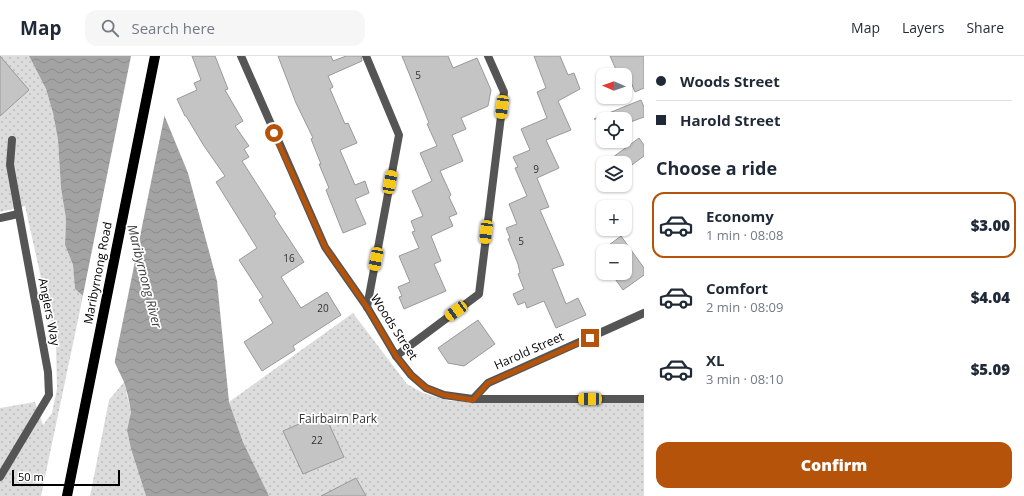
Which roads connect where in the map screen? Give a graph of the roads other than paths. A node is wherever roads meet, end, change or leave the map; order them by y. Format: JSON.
{"nodes":[{"id":1,"x":241,"y":56,"type":"edge"},
{"id":2,"x":366,"y":56,"type":"edge"},
{"id":3,"x":488,"y":56,"type":"edge"},
{"id":4,"x":154,"y":61,"type":"edge"},
{"id":5,"x":12,"y":140,"type":"dead end"},
{"id":6,"x":18,"y":214,"type":"junction"},
{"id":7,"x":0,"y":218,"type":"edge"},
{"id":8,"x":367,"y":307,"type":"junction"},
{"id":9,"x":644,"y":313,"type":"edge"},
{"id":10,"x":396,"y":356,"type":"junction"},
{"id":11,"x":644,"y":399,"type":"edge"},
{"id":12,"x":473,"y":400,"type":"junction"},
{"id":13,"x":0,"y":477,"type":"edge"},
{"id":14,"x":67,"y":496,"type":"edge"}],
"edges":[{"from":1,"to":8,"type":"street","name":"Woods Street"},
{"from":2,"to":8,"type":"street"},
{"from":3,"to":10,"type":"street"},
{"from":4,"to":14,"type":"main road","name":"Maribyrnong Road"},
{"from":5,"to":6,"type":"street","name":"Anglers Way"},
{"from":6,"to":7,"type":"street"},
{"from":6,"to":13,"type":"street","name":"Anglers Way"},
{"from":8,"to":10,"type":"street","name":"Woods Street"},
{"from":9,"to":12,"type":"street","name":"Harold Street"},
{"from":10,"to":12,"type":"street","name":"Woods Street"},
{"from":11,"to":12,"type":"street","name":"Woods Street"}]}
